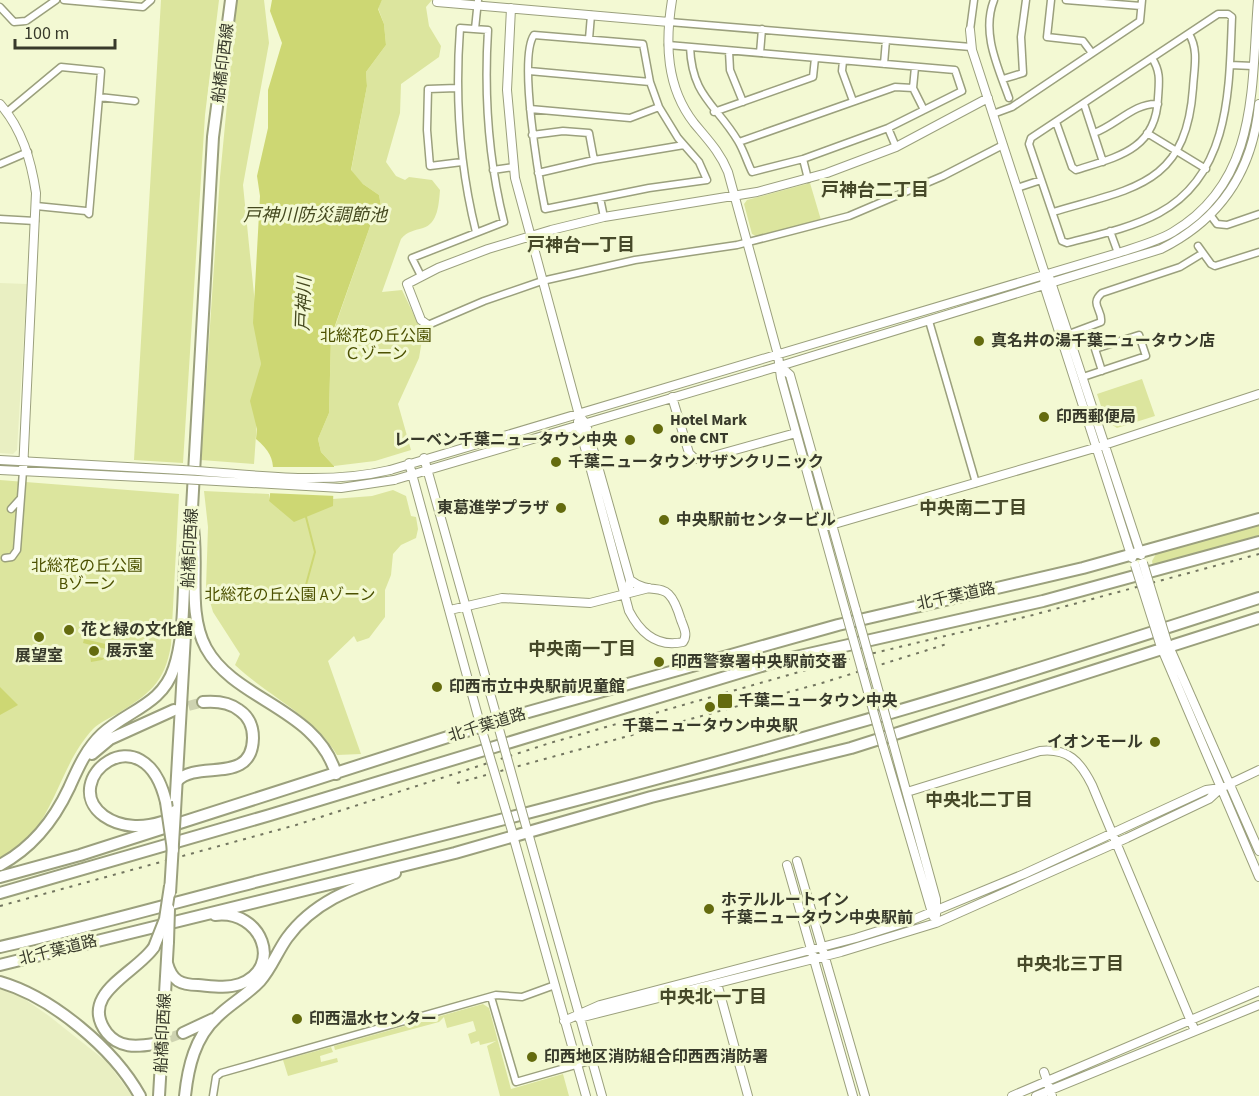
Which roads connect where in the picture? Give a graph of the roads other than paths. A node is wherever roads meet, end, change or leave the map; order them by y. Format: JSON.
{"nodes":[{"id":1,"x":56,"y":0,"type":"edge"},
{"id":2,"x":64,"y":0,"type":"edge"},
{"id":3,"x":151,"y":0,"type":"edge"},
{"id":4,"x":231,"y":0,"type":"edge"},
{"id":5,"x":672,"y":0,"type":"edge"},
{"id":6,"x":974,"y":0,"type":"edge"},
{"id":7,"x":994,"y":0,"type":"edge"},
{"id":8,"x":1026,"y":0,"type":"edge"},
{"id":9,"x":1051,"y":0,"type":"edge"},
{"id":10,"x":1066,"y":0,"type":"edge"},
{"id":11,"x":1258,"y":0,"type":"edge"},
{"id":12,"x":437,"y":2,"type":"dead end"},
{"id":13,"x":477,"y":3,"type":"edge"},
{"id":14,"x":1142,"y":3,"type":"edge"},
{"id":15,"x":512,"y":4,"type":"edge"},
{"id":16,"x":0,"y":7,"type":"edge"},
{"id":17,"x":591,"y":15,"type":"junction"},
{"id":18,"x":669,"y":21,"type":"junction"},
{"id":19,"x":475,"y":29,"type":"junction"},
{"id":20,"x":762,"y":29,"type":"junction"},
{"id":21,"x":970,"y":30,"type":"joint"},
{"id":22,"x":1189,"y":34,"type":"junction"},
{"id":23,"x":589,"y":39,"type":"junction"},
{"id":24,"x":886,"y":40,"type":"junction"},
{"id":25,"x":668,"y":45,"type":"junction"},
{"id":26,"x":690,"y":47,"type":"junction"},
{"id":27,"x":971,"y":47,"type":"junction"},
{"id":28,"x":729,"y":51,"type":"junction"},
{"id":29,"x":760,"y":53,"type":"junction"},
{"id":30,"x":1092,"y":53,"type":"junction"},
{"id":31,"x":815,"y":58,"type":"junction"},
{"id":32,"x":1152,"y":58,"type":"junction"},
{"id":33,"x":843,"y":61,"type":"junction"},
{"id":34,"x":884,"y":64,"type":"junction"},
{"id":35,"x":1230,"y":64,"type":"junction"},
{"id":36,"x":1253,"y":66,"type":"junction"},
{"id":37,"x":915,"y":67,"type":"junction"},
{"id":38,"x":529,"y":71,"type":"junction"},
{"id":39,"x":1002,"y":79,"type":"junction"},
{"id":40,"x":650,"y":82,"type":"junction"},
{"id":41,"x":457,"y":88,"type":"junction"},
{"id":42,"x":913,"y":88,"type":"junction"},
{"id":43,"x":99,"y":97,"type":"junction"},
{"id":44,"x":988,"y":98,"type":"junction"},
{"id":45,"x":1009,"y":98,"type":"dead end"},
{"id":46,"x":135,"y":101,"type":"dead end"},
{"id":47,"x":853,"y":101,"type":"junction"},
{"id":48,"x":743,"y":102,"type":"junction"},
{"id":49,"x":0,"y":104,"type":"edge"},
{"id":50,"x":1084,"y":104,"type":"junction"},
{"id":51,"x":1158,"y":104,"type":"junction"},
{"id":52,"x":1259,"y":104,"type":"edge"},
{"id":53,"x":659,"y":107,"type":"junction"},
{"id":54,"x":530,"y":109,"type":"junction"},
{"id":55,"x":924,"y":110,"type":"junction"},
{"id":56,"x":7,"y":112,"type":"junction"},
{"id":57,"x":714,"y":112,"type":"junction"},
{"id":58,"x":993,"y":114,"type":"junction"},
{"id":59,"x":1056,"y":122,"type":"junction"},
{"id":60,"x":888,"y":128,"type":"junction"},
{"id":61,"x":1094,"y":133,"type":"junction"},
{"id":62,"x":1147,"y":134,"type":"junction"},
{"id":63,"x":532,"y":135,"type":"junction"},
{"id":64,"x":739,"y":142,"type":"junction"},
{"id":65,"x":1003,"y":145,"type":"junction"},
{"id":66,"x":684,"y":146,"type":"junction"},
{"id":67,"x":896,"y":147,"type":"junction"},
{"id":68,"x":28,"y":152,"type":"junction"},
{"id":69,"x":1177,"y":152,"type":"junction"},
{"id":70,"x":803,"y":159,"type":"junction"},
{"id":71,"x":594,"y":160,"type":"junction"},
{"id":72,"x":462,"y":162,"type":"junction"},
{"id":73,"x":1103,"y":162,"type":"junction"},
{"id":74,"x":0,"y":164,"type":"edge"},
{"id":75,"x":513,"y":167,"type":"junction"},
{"id":76,"x":1206,"y":169,"type":"junction"},
{"id":77,"x":493,"y":170,"type":"junction"},
{"id":78,"x":538,"y":172,"type":"junction"},
{"id":79,"x":808,"y":178,"type":"junction"},
{"id":80,"x":1041,"y":180,"type":"junction"},
{"id":81,"x":1017,"y":188,"type":"junction"},
{"id":82,"x":736,"y":196,"type":"junction"},
{"id":83,"x":600,"y":198,"type":"junction"},
{"id":84,"x":36,"y":207,"type":"junction"},
{"id":85,"x":1053,"y":212,"type":"junction"},
{"id":86,"x":1259,"y":214,"type":"edge"},
{"id":87,"x":1211,"y":216,"type":"junction"},
{"id":88,"x":604,"y":217,"type":"junction"},
{"id":89,"x":0,"y":219,"type":"edge"},
{"id":90,"x":35,"y":221,"type":"junction"},
{"id":91,"x":477,"y":231,"type":"junction"},
{"id":92,"x":1110,"y":231,"type":"junction"},
{"id":93,"x":529,"y":236,"type":"junction"},
{"id":94,"x":749,"y":242,"type":"junction"},
{"id":95,"x":1198,"y":246,"type":"dead end"},
{"id":96,"x":1259,"y":252,"type":"edge"},
{"id":97,"x":1118,"y":253,"type":"junction"},
{"id":98,"x":1203,"y":253,"type":"junction"},
{"id":99,"x":1045,"y":274,"type":"junction"},
{"id":100,"x":421,"y":276,"type":"junction"},
{"id":101,"x":542,"y":282,"type":"junction"},
{"id":102,"x":1053,"y":282,"type":"junction"},
{"id":103,"x":1044,"y":285,"type":"junction"},
{"id":104,"x":929,"y":321,"type":"junction"},
{"id":105,"x":428,"y":325,"type":"joint"},
{"id":106,"x":1069,"y":334,"type":"junction"},
{"id":107,"x":778,"y":355,"type":"junction"},
{"id":108,"x":780,"y":366,"type":"junction"},
{"id":109,"x":1102,"y":371,"type":"junction"},
{"id":110,"x":1083,"y":377,"type":"junction"},
{"id":111,"x":1259,"y":394,"type":"edge"},
{"id":112,"x":672,"y":397,"type":"junction"},
{"id":113,"x":579,"y":415,"type":"junction"},
{"id":114,"x":586,"y":424,"type":"junction"},
{"id":115,"x":577,"y":427,"type":"junction"},
{"id":116,"x":796,"y":433,"type":"junction"},
{"id":117,"x":1102,"y":445,"type":"junction"},
{"id":118,"x":424,"y":458,"type":"junction"},
{"id":119,"x":0,"y":460,"type":"edge"},
{"id":120,"x":23,"y":461,"type":"junction"},
{"id":121,"x":410,"y":463,"type":"junction"},
{"id":122,"x":0,"y":470,"type":"edge"},
{"id":123,"x":22,"y":471,"type":"junction"},
{"id":124,"x":428,"y":471,"type":"junction"},
{"id":125,"x":413,"y":475,"type":"junction"},
{"id":126,"x":976,"y":483,"type":"junction"},
{"id":127,"x":21,"y":496,"type":"junction"},
{"id":128,"x":11,"y":509,"type":"dead end"},
{"id":129,"x":192,"y":518,"type":"junction"},
{"id":130,"x":1259,"y":519,"type":"edge"},
{"id":131,"x":828,"y":526,"type":"junction"},
{"id":132,"x":1259,"y":542,"type":"edge"},
{"id":133,"x":4,"y":558,"type":"dead end"},
{"id":134,"x":1137,"y":559,"type":"junction"},
{"id":135,"x":630,"y":580,"type":"junction"},
{"id":136,"x":651,"y":587,"type":"junction"},
{"id":137,"x":624,"y":595,"type":"junction"},
{"id":138,"x":1259,"y":598,"type":"edge"},
{"id":139,"x":465,"y":606,"type":"junction"},
{"id":140,"x":450,"y":610,"type":"junction"},
{"id":141,"x":1259,"y":618,"type":"edge"},
{"id":142,"x":1164,"y":646,"type":"junction"},
{"id":143,"x":203,"y":702,"type":"tunnel mouth"},
{"id":144,"x":174,"y":710,"type":"tunnel mouth"},
{"id":145,"x":498,"y":725,"type":"junction"},
{"id":146,"x":482,"y":730,"type":"junction"},
{"id":147,"x":1259,"y":770,"type":"edge"},
{"id":148,"x":336,"y":774,"type":"junction"},
{"id":149,"x":177,"y":781,"type":"junction"},
{"id":150,"x":1230,"y":784,"type":"junction"},
{"id":151,"x":69,"y":786,"type":"junction"},
{"id":152,"x":1221,"y":788,"type":"junction"},
{"id":153,"x":283,"y":789,"type":"junction"},
{"id":154,"x":907,"y":792,"type":"junction"},
{"id":155,"x":527,"y":830,"type":"junction"},
{"id":156,"x":1112,"y":833,"type":"junction"},
{"id":157,"x":513,"y":834,"type":"junction"},
{"id":158,"x":1116,"y":843,"type":"junction"},
{"id":159,"x":173,"y":850,"type":"junction"},
{"id":160,"x":1259,"y":851,"type":"edge"},
{"id":161,"x":455,"y":853,"type":"junction"},
{"id":162,"x":797,"y":861,"type":"dead end"},
{"id":163,"x":0,"y":865,"type":"edge"},
{"id":164,"x":787,"y":865,"type":"dead end"},
{"id":165,"x":0,"y":876,"type":"edge"},
{"id":166,"x":1259,"y":877,"type":"edge"},
{"id":167,"x":170,"y":886,"type":"junction"},
{"id":168,"x":0,"y":893,"type":"edge"},
{"id":169,"x":934,"y":912,"type":"junction"},
{"id":170,"x":936,"y":923,"type":"junction"},
{"id":171,"x":94,"y":941,"type":"junction"},
{"id":172,"x":0,"y":947,"type":"edge"},
{"id":173,"x":822,"y":947,"type":"junction"},
{"id":174,"x":811,"y":950,"type":"junction"},
{"id":175,"x":825,"y":956,"type":"junction"},
{"id":176,"x":814,"y":959,"type":"junction"},
{"id":177,"x":167,"y":963,"type":"junction"},
{"id":178,"x":0,"y":965,"type":"edge"},
{"id":179,"x":0,"y":982,"type":"edge"},
{"id":180,"x":717,"y":983,"type":"junction"},
{"id":181,"x":555,"y":985,"type":"junction"},
{"id":182,"x":1259,"y":991,"type":"edge"},
{"id":183,"x":491,"y":997,"type":"junction"},
{"id":184,"x":1259,"y":1005,"type":"edge"},
{"id":185,"x":582,"y":1015,"type":"junction"},
{"id":186,"x":215,"y":1018,"type":"junction"},
{"id":187,"x":564,"y":1020,"type":"junction"},
{"id":188,"x":1190,"y":1020,"type":"junction"},
{"id":189,"x":1195,"y":1031,"type":"junction"},
{"id":190,"x":183,"y":1034,"type":"tunnel mouth"},
{"id":191,"x":154,"y":1044,"type":"tunnel mouth"},
{"id":192,"x":593,"y":1060,"type":"junction"},
{"id":193,"x":577,"y":1064,"type":"junction"},
{"id":194,"x":1042,"y":1073,"type":"dead end"},
{"id":195,"x":1046,"y":1082,"type":"junction"},
{"id":196,"x":1051,"y":1093,"type":"edge"},
{"id":197,"x":140,"y":1096,"type":"edge"},
{"id":198,"x":159,"y":1096,"type":"edge"},
{"id":199,"x":185,"y":1096,"type":"edge"},
{"id":200,"x":213,"y":1096,"type":"edge"},
{"id":201,"x":586,"y":1096,"type":"edge"},
{"id":202,"x":603,"y":1096,"type":"edge"},
{"id":203,"x":748,"y":1096,"type":"edge"},
{"id":204,"x":853,"y":1096,"type":"edge"},
{"id":205,"x":865,"y":1096,"type":"edge"},
{"id":206,"x":1012,"y":1096,"type":"edge"},
{"id":207,"x":1036,"y":1096,"type":"edge"}],
"edges":[{"from":1,"to":16,"type":"street"},
{"from":2,"to":3,"type":"street"},
{"from":4,"to":129,"type":"main road","name":"船橋印西線"},
{"from":5,"to":18,"type":"street"},
{"from":6,"to":21,"type":"street"},
{"from":7,"to":39,"type":"street"},
{"from":8,"to":39,"type":"street"},
{"from":9,"to":30,"type":"street"},
{"from":10,"to":14,"type":"street"},
{"from":11,"to":36,"type":"street"},
{"from":12,"to":13,"type":"street"},
{"from":13,"to":15,"type":"street"},
{"from":13,"to":19,"type":"street"},
{"from":14,"to":30,"type":"street"},
{"from":15,"to":17,"type":"street"},
{"from":15,"to":75,"type":"street"},
{"from":17,"to":18,"type":"street"},
{"from":17,"to":23,"type":"street"},
{"from":18,"to":20,"type":"street"},
{"from":18,"to":25,"type":"street"},
{"from":19,"to":41,"type":"street"},
{"from":19,"to":77,"type":"street"},
{"from":20,"to":24,"type":"street"},
{"from":20,"to":29,"type":"street"},
{"from":21,"to":27,"type":"street"},
{"from":22,"to":32,"type":"street"},
{"from":22,"to":35,"type":"street"},
{"from":22,"to":69,"type":"street"},
{"from":23,"to":38,"type":"street"},
{"from":23,"to":40,"type":"street"},
{"from":24,"to":27,"type":"street"},
{"from":24,"to":34,"type":"street"},
{"from":25,"to":26,"type":"street"},
{"from":25,"to":82,"type":"street"},
{"from":26,"to":28,"type":"street"},
{"from":26,"to":57,"type":"street"},
{"from":27,"to":44,"type":"street"},
{"from":28,"to":29,"type":"street"},
{"from":28,"to":48,"type":"street"},
{"from":29,"to":31,"type":"street"},
{"from":30,"to":58,"type":"street"},
{"from":31,"to":33,"type":"street"},
{"from":31,"to":48,"type":"street"},
{"from":32,"to":50,"type":"street"},
{"from":32,"to":51,"type":"street"},
{"from":33,"to":34,"type":"street"},
{"from":33,"to":47,"type":"street"},
{"from":34,"to":37,"type":"street"},
{"from":35,"to":36,"type":"street"},
{"from":35,"to":76,"type":"street"},
{"from":36,"to":97,"type":"street"},
{"from":37,"to":42,"type":"street"},
{"from":37,"to":55,"type":"street"},
{"from":38,"to":40,"type":"street"},
{"from":38,"to":54,"type":"street"},
{"from":39,"to":45,"type":"street"},
{"from":40,"to":53,"type":"street"},
{"from":41,"to":72,"type":"street"},
{"from":41,"to":72,"type":"street"},
{"from":42,"to":47,"type":"street"},
{"from":42,"to":55,"type":"street"},
{"from":43,"to":46,"type":"street"},
{"from":43,"to":56,"type":"street"},
{"from":43,"to":84,"type":"street"},
{"from":44,"to":58,"type":"street"},
{"from":44,"to":67,"type":"street"},
{"from":47,"to":64,"type":"street"},
{"from":48,"to":57,"type":"street"},
{"from":49,"to":56,"type":"street"},
{"from":50,"to":59,"type":"street"},
{"from":50,"to":61,"type":"street"},
{"from":51,"to":61,"type":"street"},
{"from":51,"to":62,"type":"street"},
{"from":52,"to":87,"type":"street"},
{"from":53,"to":54,"type":"street"},
{"from":53,"to":66,"type":"street"},
{"from":54,"to":63,"type":"street"},
{"from":55,"to":60,"type":"street"},
{"from":56,"to":68,"type":"street"},
{"from":57,"to":64,"type":"street"},
{"from":58,"to":65,"type":"street"},
{"from":59,"to":73,"type":"street"},
{"from":59,"to":80,"type":"street"},
{"from":60,"to":67,"type":"street"},
{"from":60,"to":70,"type":"street"},
{"from":61,"to":73,"type":"street"},
{"from":62,"to":69,"type":"street"},
{"from":62,"to":73,"type":"street"},
{"from":63,"to":71,"type":"street"},
{"from":63,"to":78,"type":"street"},
{"from":64,"to":70,"type":"street"},
{"from":65,"to":81,"type":"street"},
{"from":65,"to":94,"type":"street"},
{"from":66,"to":71,"type":"street"},
{"from":66,"to":83,"type":"street"},
{"from":67,"to":79,"type":"street"},
{"from":68,"to":74,"type":"street"},
{"from":68,"to":84,"type":"street"},
{"from":69,"to":76,"type":"street"},
{"from":69,"to":85,"type":"street"},
{"from":70,"to":79,"type":"street"},
{"from":71,"to":78,"type":"street"},
{"from":72,"to":91,"type":"street"},
{"from":75,"to":77,"type":"street"},
{"from":75,"to":93,"type":"street"},
{"from":76,"to":92,"type":"street"},
{"from":77,"to":91,"type":"street"},
{"from":78,"to":83,"type":"street"},
{"from":79,"to":82,"type":"street"},
{"from":80,"to":81,"type":"street"},
{"from":80,"to":85,"type":"street"},
{"from":81,"to":99,"type":"street"},
{"from":82,"to":88,"type":"street"},
{"from":82,"to":94,"type":"street"},
{"from":83,"to":88,"type":"street"},
{"from":84,"to":90,"type":"street"},
{"from":85,"to":92,"type":"street"},
{"from":86,"to":87,"type":"street"},
{"from":87,"to":102,"type":"street"},
{"from":88,"to":93,"type":"street"},
{"from":89,"to":90,"type":"street"},
{"from":90,"to":120,"type":"street"},
{"from":91,"to":100,"type":"street"},
{"from":92,"to":97,"type":"street"},
{"from":93,"to":100,"type":"street"},
{"from":93,"to":101,"type":"street"},
{"from":94,"to":101,"type":"street"},
{"from":94,"to":107,"type":"street"},
{"from":95,"to":98,"type":"street"},
{"from":96,"to":98,"type":"street"},
{"from":97,"to":99,"type":"street"},
{"from":98,"to":106,"type":"street"},
{"from":99,"to":102,"type":"street"},
{"from":99,"to":103,"type":"street"},
{"from":99,"to":107,"type":"street"},
{"from":100,"to":105,"type":"street"},
{"from":101,"to":105,"type":"street"},
{"from":101,"to":113,"type":"street"},
{"from":102,"to":103,"type":"street"},
{"from":102,"to":106,"type":"street"},
{"from":103,"to":104,"type":"street"},
{"from":103,"to":117,"type":"street"},
{"from":104,"to":108,"type":"street"},
{"from":104,"to":126,"type":"street"},
{"from":106,"to":110,"type":"street"},
{"from":107,"to":108,"type":"street"},
{"from":107,"to":113,"type":"street"},
{"from":108,"to":112,"type":"street"},
{"from":108,"to":116,"type":"street"},
{"from":108,"to":131,"type":"street"},
{"from":109,"to":109,"type":"street"},
{"from":109,"to":110,"type":"street"},
{"from":110,"to":117,"type":"street"},
{"from":111,"to":117,"type":"street"},
{"from":112,"to":114,"type":"street"},
{"from":112,"to":116,"type":"street"},
{"from":113,"to":114,"type":"street"},
{"from":113,"to":115,"type":"street"},
{"from":113,"to":118,"type":"street"},
{"from":114,"to":115,"type":"street"},
{"from":114,"to":135,"type":"street"},
{"from":115,"to":124,"type":"street"},
{"from":115,"to":137,"type":"street"},
{"from":116,"to":131,"type":"street"},
{"from":117,"to":126,"type":"street"},
{"from":117,"to":134,"type":"street"},
{"from":118,"to":121,"type":"street"},
{"from":118,"to":124,"type":"street"},
{"from":119,"to":120,"type":"street"},
{"from":120,"to":121,"type":"street","bridge":true},
{"from":120,"to":123,"type":"street"},
{"from":121,"to":125,"type":"street"},
{"from":122,"to":123,"type":"street"},
{"from":123,"to":125,"type":"street","bridge":true},
{"from":123,"to":127,"type":"street"},
{"from":124,"to":125,"type":"street"},
{"from":124,"to":139,"type":"street"},
{"from":125,"to":140,"type":"street"},
{"from":126,"to":131,"type":"street"},
{"from":127,"to":128,"type":"street"},
{"from":127,"to":133,"type":"street"},
{"from":129,"to":148,"type":"main road"},
{"from":129,"to":149,"type":"main road","name":"船橋印西線"},
{"from":129,"to":151,"type":"main road"},
{"from":130,"to":134,"type":"main road","name":"北千葉道路"},
{"from":131,"to":154,"type":"street","bridge":true},
{"from":131,"to":169,"type":"street","bridge":true},
{"from":132,"to":168,"type":"main road","name":"北千葉道路"},
{"from":134,"to":142,"type":"street","bridge":true},
{"from":134,"to":145,"type":"main road","name":"北千葉道路"},
{"from":135,"to":136,"type":"street"},
{"from":135,"to":137,"type":"street"},
{"from":136,"to":137,"type":"street"},
{"from":136,"to":137,"type":"street"},
{"from":137,"to":139,"type":"street"},
{"from":138,"to":172,"type":"main road","name":"北千葉道路"},
{"from":139,"to":140,"type":"street"},
{"from":139,"to":145,"type":"street"},
{"from":140,"to":146,"type":"street"},
{"from":141,"to":142,"type":"main road","name":"北千葉道路"},
{"from":142,"to":150,"type":"street"},
{"from":142,"to":152,"type":"street"},
{"from":142,"to":155,"type":"main road","name":"北千葉道路"},
{"from":143,"to":149,"type":"main road"},
{"from":144,"to":151,"type":"main road"},
{"from":145,"to":146,"type":"main road","name":"北千葉道路"},
{"from":145,"to":155,"type":"street","bridge":true},
{"from":146,"to":148,"type":"main road","name":"北千葉道路"},
{"from":146,"to":157,"type":"street","bridge":true},
{"from":147,"to":150,"type":"street"},
{"from":148,"to":153,"type":"main road","name":"北千葉道路"},
{"from":149,"to":159,"type":"main road","name":"船橋印西線","bridge":true},
{"from":150,"to":152,"type":"street"},
{"from":150,"to":160,"type":"street"},
{"from":151,"to":163,"type":"main road"},
{"from":152,"to":156,"type":"street"},
{"from":152,"to":158,"type":"street"},
{"from":152,"to":166,"type":"street"},
{"from":153,"to":159,"type":"main road","bridge":true},
{"from":153,"to":165,"type":"main road","name":"北千葉道路"},
{"from":154,"to":156,"type":"street"},
{"from":154,"to":169,"type":"street"},
{"from":155,"to":157,"type":"main road","name":"北千葉道路"},
{"from":155,"to":185,"type":"street"},
{"from":156,"to":158,"type":"street"},
{"from":156,"to":169,"type":"street"},
{"from":157,"to":161,"type":"main road","name":"北千葉道路"},
{"from":157,"to":181,"type":"street"},
{"from":158,"to":170,"type":"street"},
{"from":158,"to":188,"type":"street"},
{"from":159,"to":167,"type":"main road","name":"船橋印西線","bridge":true},
{"from":161,"to":171,"type":"main road","name":"北千葉道路"},
{"from":161,"to":186,"type":"main road"},
{"from":162,"to":173,"type":"street"},
{"from":164,"to":174,"type":"street"},
{"from":167,"to":177,"type":"main road","name":"船橋印西線","bridge":true},
{"from":167,"to":191,"type":"main road","bridge":true},
{"from":169,"to":170,"type":"street"},
{"from":169,"to":173,"type":"street"},
{"from":170,"to":175,"type":"street"},
{"from":171,"to":177,"type":"main road"},
{"from":171,"to":178,"type":"main road","name":"北千葉道路"},
{"from":173,"to":174,"type":"street"},
{"from":173,"to":175,"type":"street"},
{"from":174,"to":176,"type":"street"},
{"from":174,"to":185,"type":"street"},
{"from":175,"to":176,"type":"street"},
{"from":175,"to":205,"type":"street"},
{"from":176,"to":180,"type":"street"},
{"from":176,"to":204,"type":"street"},
{"from":177,"to":198,"type":"main road","name":"船橋印西線"},
{"from":179,"to":197,"type":"main road"},
{"from":180,"to":185,"type":"street"},
{"from":180,"to":203,"type":"street"},
{"from":181,"to":183,"type":"street"},
{"from":181,"to":187,"type":"street"},
{"from":182,"to":188,"type":"street"},
{"from":183,"to":193,"type":"street"},
{"from":183,"to":200,"type":"street"},
{"from":184,"to":189,"type":"street"},
{"from":185,"to":187,"type":"street"},
{"from":185,"to":192,"type":"street"},
{"from":186,"to":190,"type":"main road"},
{"from":186,"to":199,"type":"main road"},
{"from":187,"to":193,"type":"street"},
{"from":188,"to":189,"type":"street"},
{"from":188,"to":195,"type":"street"},
{"from":189,"to":196,"type":"street"},
{"from":192,"to":193,"type":"street"},
{"from":192,"to":202,"type":"street"},
{"from":193,"to":201,"type":"street"},
{"from":194,"to":195,"type":"street"},
{"from":195,"to":196,"type":"street"},
{"from":195,"to":206,"type":"street"},
{"from":196,"to":207,"type":"street"}]}
